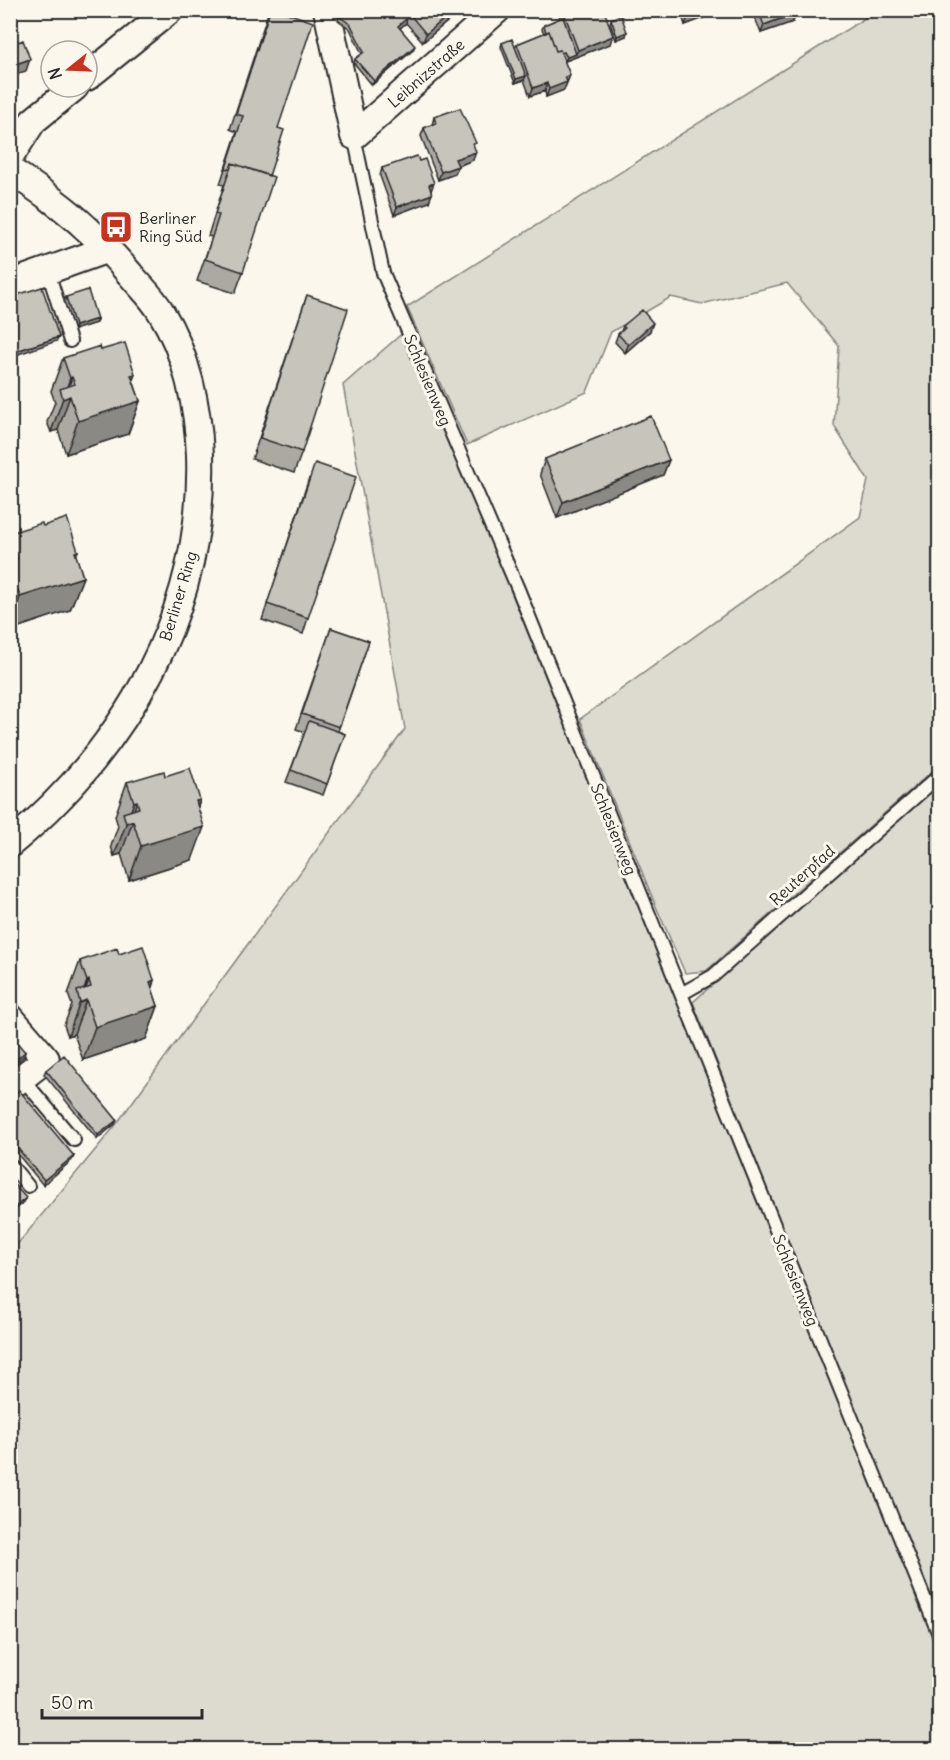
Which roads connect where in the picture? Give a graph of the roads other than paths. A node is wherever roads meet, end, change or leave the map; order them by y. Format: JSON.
{"nodes":[{"id":1,"x":170,"y":10,"type":"edge"},
{"id":2,"x":327,"y":10,"type":"edge"},
{"id":3,"x":497,"y":10,"type":"edge"},
{"id":4,"x":99,"y":67,"type":"edge"},
{"id":5,"x":60,"y":99,"type":"edge"},
{"id":6,"x":354,"y":136,"type":"junction"},
{"id":7,"x":10,"y":157,"type":"edge"},
{"id":8,"x":10,"y":170,"type":"edge"},
{"id":9,"x":108,"y":249,"type":"junction"},
{"id":10,"x":48,"y":272,"type":"junction"},
{"id":11,"x":10,"y":284,"type":"edge"},
{"id":12,"x":70,"y":341,"type":"dead end"},
{"id":13,"x":939,"y":775,"type":"edge"},
{"id":14,"x":10,"y":844,"type":"edge"},
{"id":15,"x":681,"y":994,"type":"junction"},
{"id":16,"x":10,"y":1017,"type":"edge"},
{"id":17,"x":16,"y":1083,"type":"edge"},
{"id":18,"x":74,"y":1140,"type":"dead end"},
{"id":19,"x":10,"y":1164,"type":"edge"},
{"id":20,"x":28,"y":1186,"type":"dead end"},
{"id":21,"x":939,"y":1637,"type":"edge"}],
"edges":[{"from":1,"to":4,"type":"street"},
{"from":2,"to":6,"type":"street","name":"Schlesienweg"},
{"from":3,"to":6,"type":"street","name":"Leibnizstraße"},
{"from":5,"to":7,"type":"street"},
{"from":6,"to":15,"type":"lane","name":"Schlesienweg"},
{"from":8,"to":9,"type":"street","name":"Berliner Ring"},
{"from":9,"to":10,"type":"street"},
{"from":9,"to":14,"type":"street","name":"Berliner Ring"},
{"from":10,"to":11,"type":"street"},
{"from":10,"to":12,"type":"lane"},
{"from":13,"to":15,"type":"lane","name":"Reuterpfad"},
{"from":15,"to":21,"type":"lane","name":"Schlesienweg"},
{"from":16,"to":17,"type":"street"},
{"from":17,"to":18,"type":"lane"},
{"from":19,"to":20,"type":"lane"}]}
